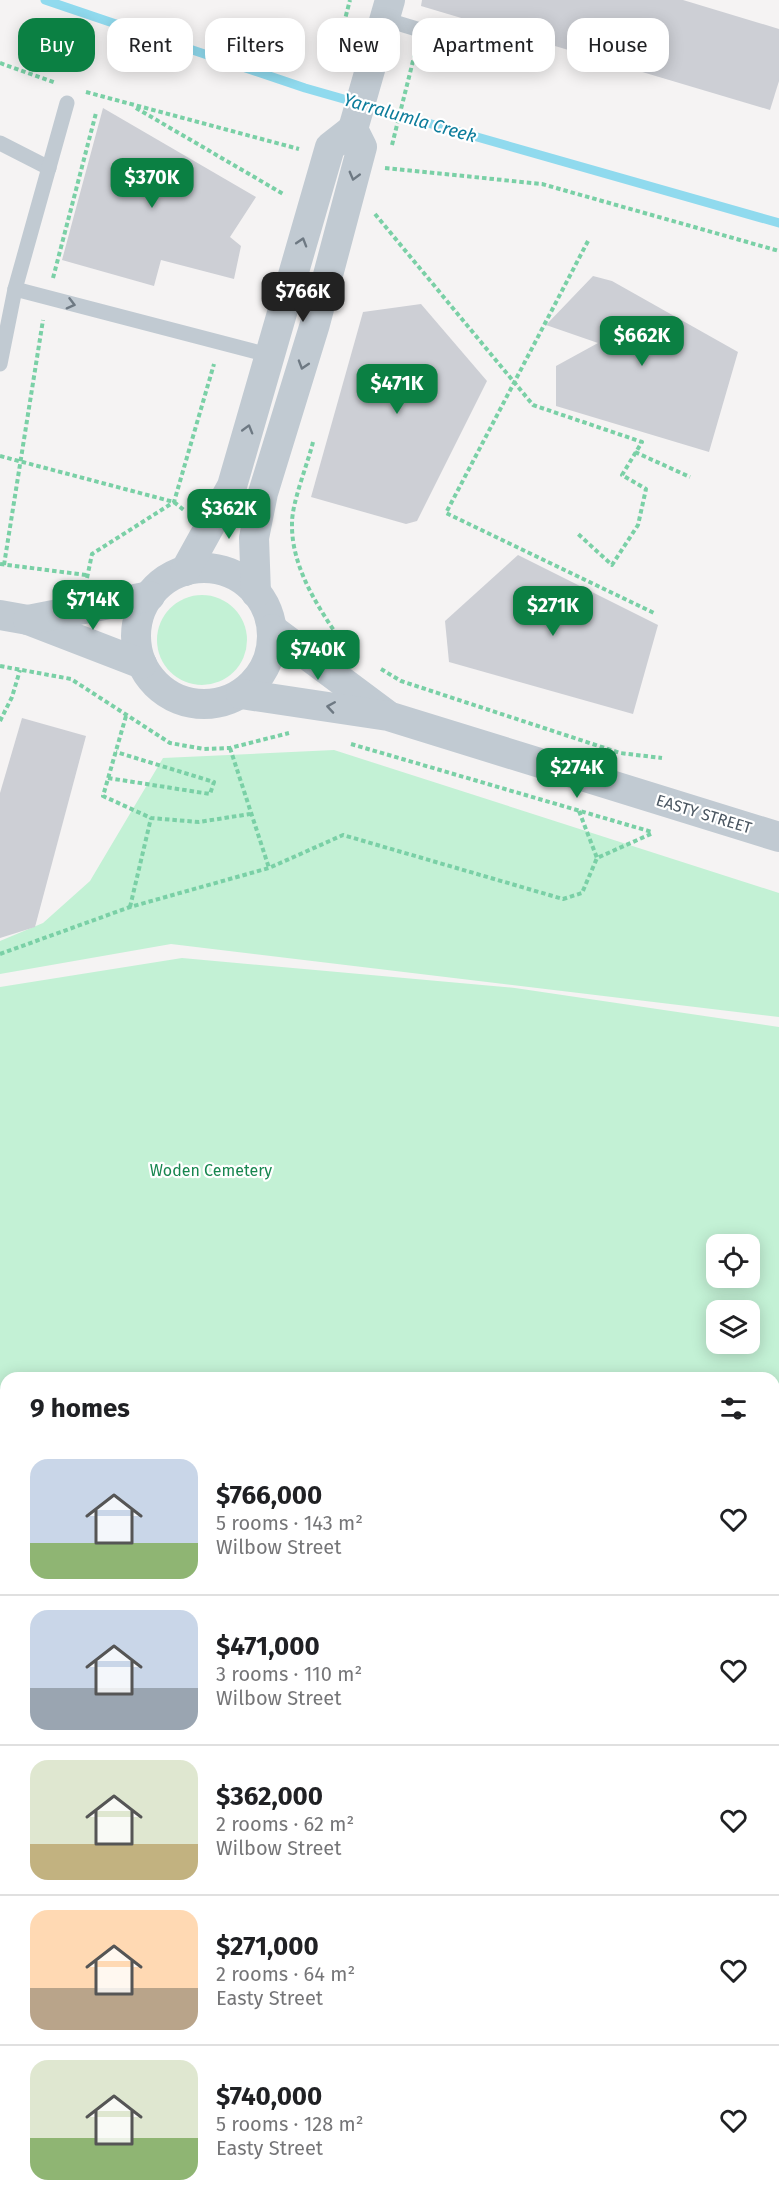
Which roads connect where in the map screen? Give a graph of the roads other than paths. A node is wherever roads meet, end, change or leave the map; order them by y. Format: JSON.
{"nodes":[{"id":1,"x":387,"y":10,"type":"edge"},
{"id":2,"x":412,"y":22,"type":"edge"},
{"id":3,"x":67,"y":103,"type":"dead end"},
{"id":4,"x":353,"y":129,"type":"junction"},
{"id":5,"x":0,"y":143,"type":"edge"},
{"id":6,"x":49,"y":168,"type":"junction"},
{"id":7,"x":15,"y":289,"type":"junction"},
{"id":8,"x":268,"y":355,"type":"junction"},
{"id":9,"x":0,"y":364,"type":"edge"},
{"id":10,"x":185,"y":571,"type":"junction"},
{"id":11,"x":256,"y":593,"type":"junction"},
{"id":12,"x":150,"y":596,"type":"junction"},
{"id":13,"x":14,"y":617,"type":"edge"},
{"id":14,"x":272,"y":629,"type":"junction"},
{"id":15,"x":142,"y":664,"type":"junction"},
{"id":16,"x":240,"y":694,"type":"junction"},
{"id":17,"x":388,"y":716,"type":"junction"},
{"id":18,"x":779,"y":837,"type":"edge"}],
"edges":[{"from":1,"to":2,"type":"lane"},
{"from":1,"to":4,"type":"street"},
{"from":3,"to":6,"type":"lane"},
{"from":8,"to":4,"type":"street","one_way":true},
{"from":4,"to":11,"type":"street","one_way":true},
{"from":5,"to":6,"type":"lane"},
{"from":6,"to":7,"type":"lane"},
{"from":7,"to":8,"type":"lane","one_way":true},
{"from":7,"to":9,"type":"lane"},
{"from":10,"to":8,"type":"street","one_way":true},
{"from":10,"to":11,"type":"street"},
{"from":10,"to":12,"type":"street"},
{"from":11,"to":14,"type":"street"},
{"from":12,"to":13,"type":"street"},
{"from":12,"to":15,"type":"street"},
{"from":13,"to":15,"type":"street"},
{"from":14,"to":16,"type":"street"},
{"from":14,"to":17,"type":"street","name":"EASTY STREET"},
{"from":15,"to":16,"type":"street"},
{"from":17,"to":16,"type":"street","name":"EASTY STREET","one_way":true},
{"from":17,"to":18,"type":"street","name":"EASTY STREET"}]}
